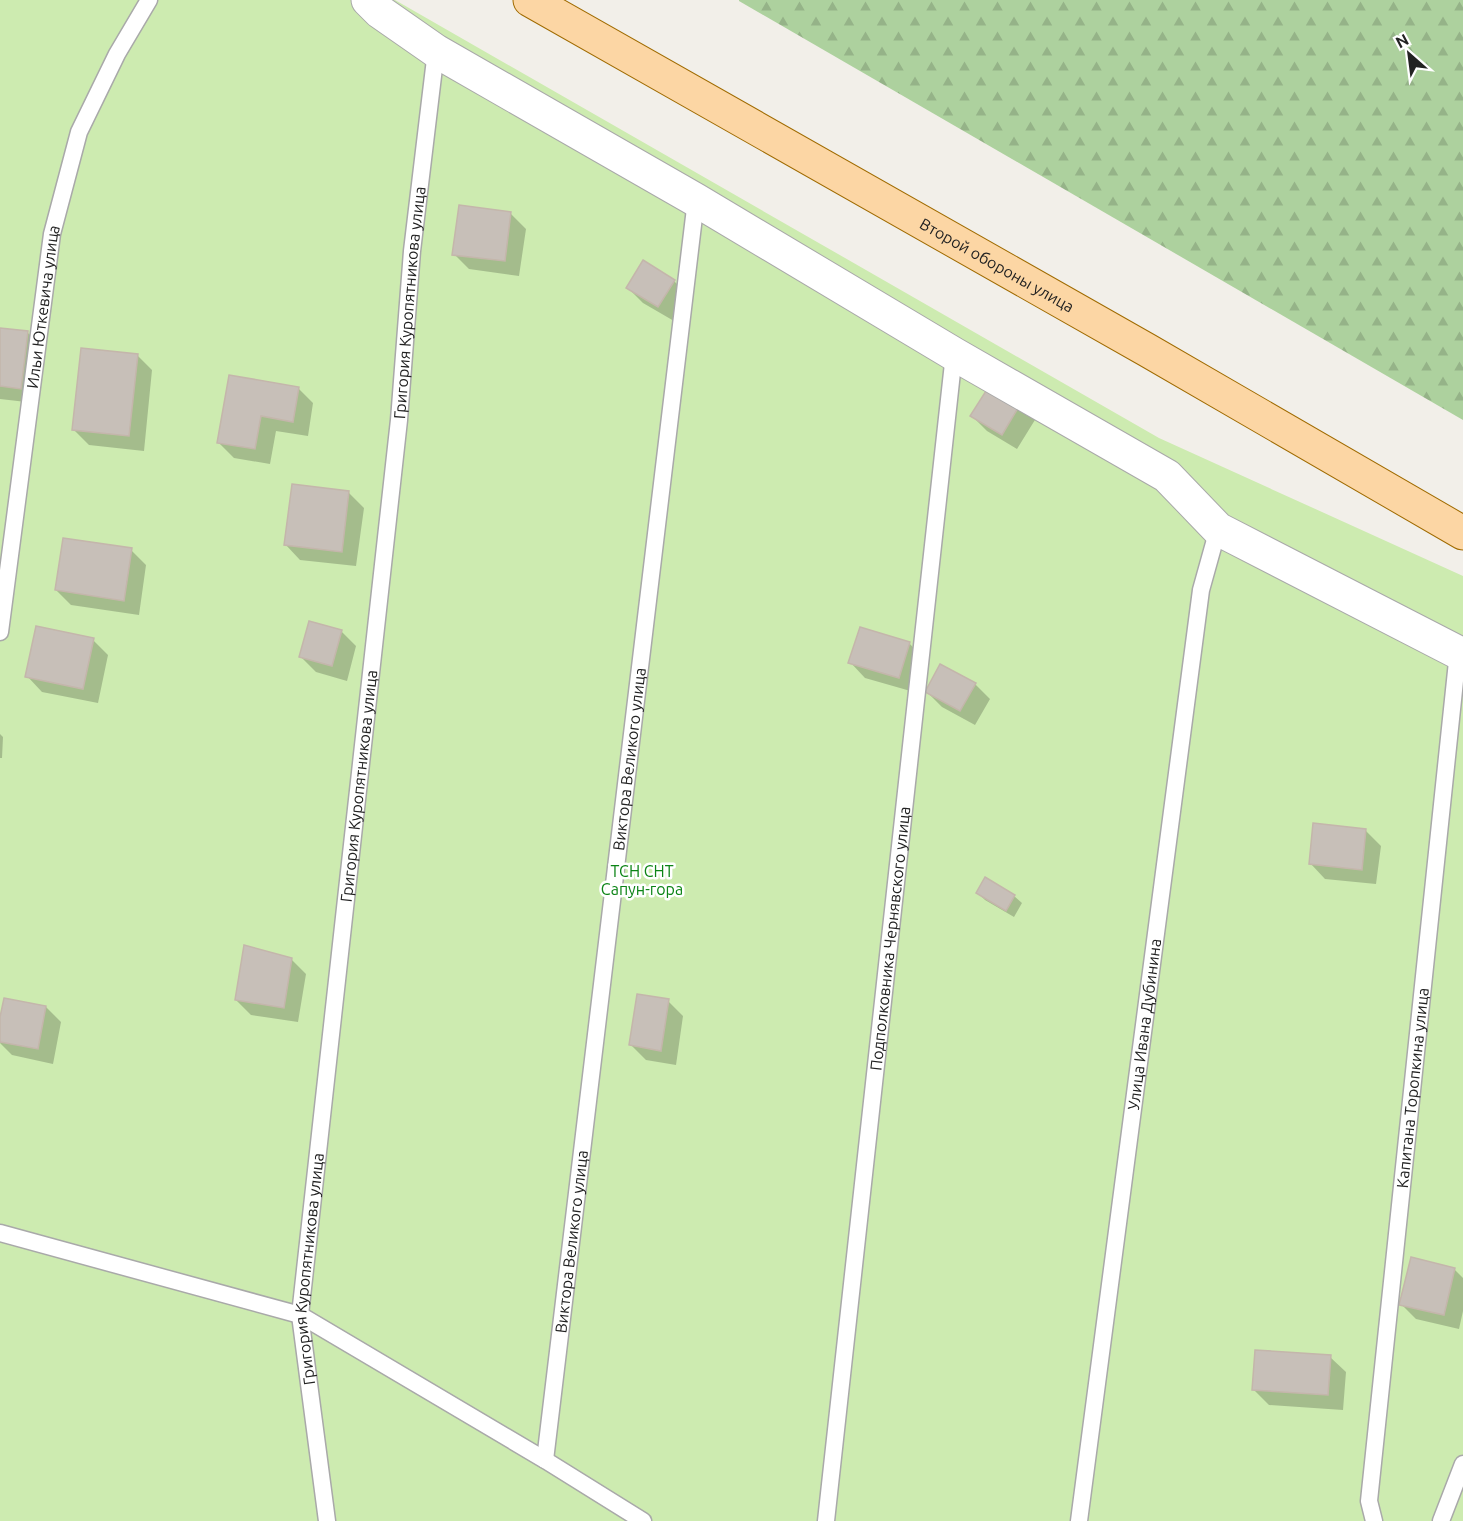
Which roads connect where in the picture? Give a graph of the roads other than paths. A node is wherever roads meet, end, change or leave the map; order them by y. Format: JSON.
{"nodes":[{"id":1,"x":149,"y":0,"type":"edge"},
{"id":2,"x":368,"y":0,"type":"edge"},
{"id":3,"x":530,"y":0,"type":"edge"},
{"id":4,"x":436,"y":51,"type":"junction"},
{"id":5,"x":696,"y":200,"type":"junction"},
{"id":6,"x":954,"y":354,"type":"junction"},
{"id":7,"x":1218,"y":528,"type":"junction"},
{"id":8,"x":1463,"y":533,"type":"edge"},
{"id":9,"x":0,"y":632,"type":"edge"},
{"id":10,"x":1461,"y":653,"type":"edge"},
{"id":11,"x":0,"y":1233,"type":"edge"},
{"id":12,"x":300,"y":1315,"type":"junction"},
{"id":13,"x":545,"y":1460,"type":"junction"},
{"id":14,"x":1463,"y":1464,"type":"edge"},
{"id":15,"x":327,"y":1521,"type":"edge"},
{"id":16,"x":643,"y":1521,"type":"edge"},
{"id":17,"x":826,"y":1521,"type":"edge"},
{"id":18,"x":1079,"y":1521,"type":"edge"},
{"id":19,"x":1374,"y":1521,"type":"edge"},
{"id":20,"x":1441,"y":1521,"type":"edge"}],
"edges":[{"from":1,"to":9,"type":"lane","name":"Ильи Юткевича улица"},
{"from":2,"to":4,"type":"street"},
{"from":3,"to":8,"type":"main road","name":"Второй обороны улица"},
{"from":4,"to":5,"type":"street"},
{"from":4,"to":12,"type":"lane","name":"Григория Куропятникова улица"},
{"from":5,"to":6,"type":"street"},
{"from":5,"to":13,"type":"lane","name":"Виктора Великого улица"},
{"from":6,"to":7,"type":"street"},
{"from":6,"to":17,"type":"lane","name":"Подполковника Чернявского улица"},
{"from":7,"to":10,"type":"street"},
{"from":7,"to":18,"type":"lane","name":"Улица Ивана Дубинина"},
{"from":10,"to":19,"type":"lane","name":"Капитана Торопкина улица"},
{"from":11,"to":12,"type":"lane"},
{"from":12,"to":13,"type":"lane"},
{"from":12,"to":15,"type":"lane","name":"Григория Куропятникова улица"},
{"from":13,"to":16,"type":"lane"},
{"from":14,"to":20,"type":"lane"}]}
